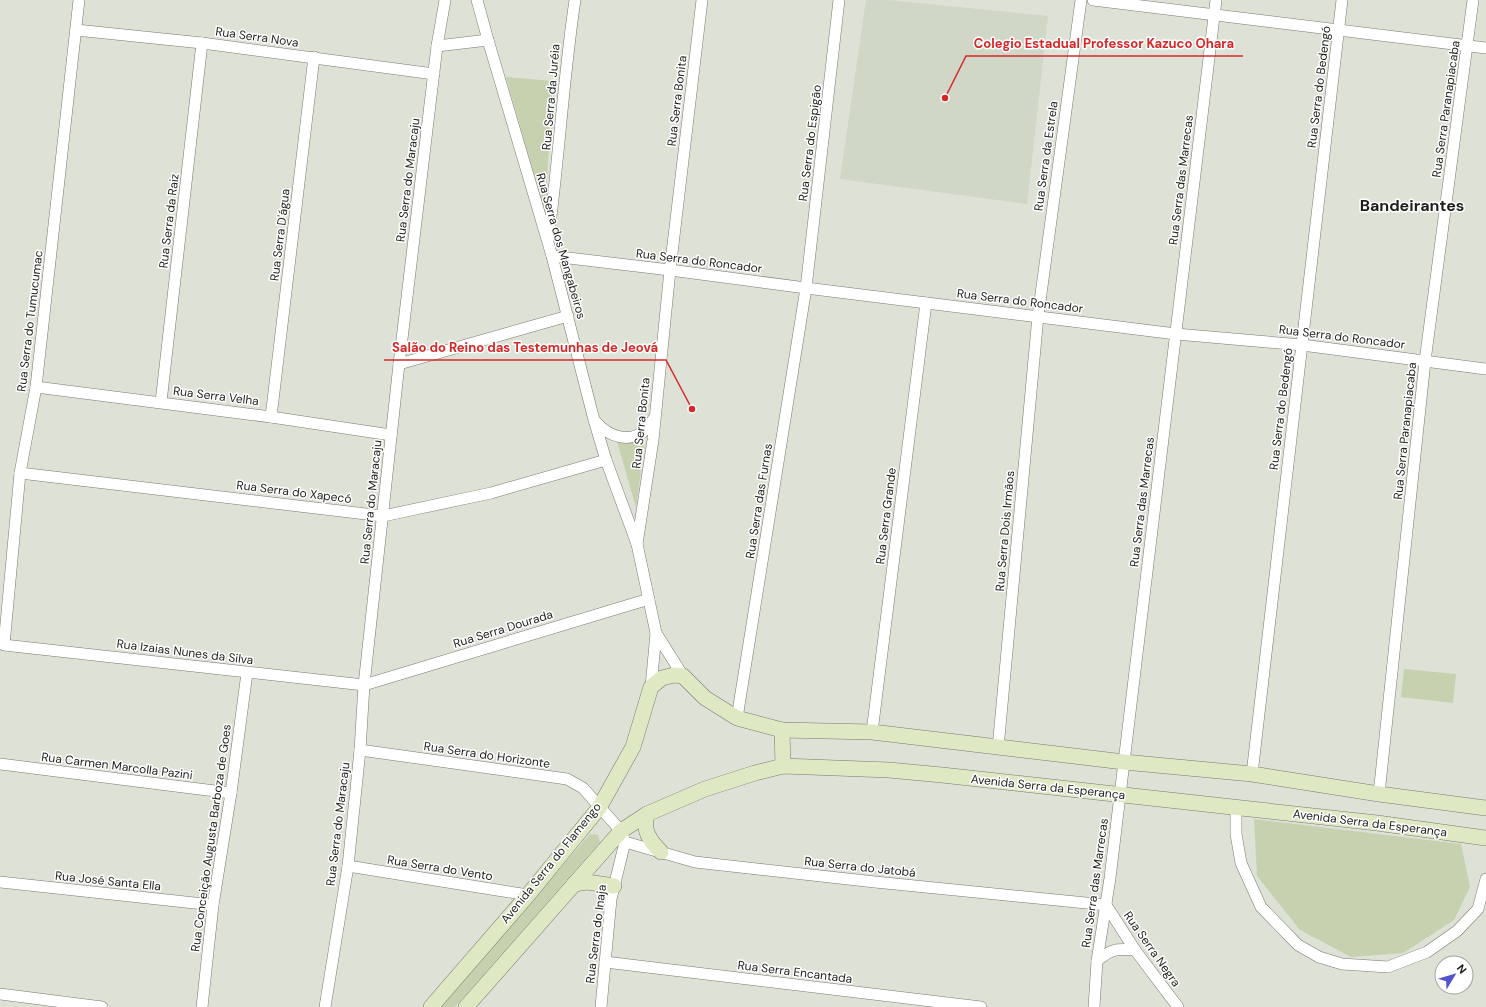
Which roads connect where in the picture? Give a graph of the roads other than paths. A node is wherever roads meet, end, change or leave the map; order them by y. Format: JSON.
{"nodes":[{"id":1,"x":79,"y":0,"type":"edge"},
{"id":2,"x":445,"y":0,"type":"edge"},
{"id":3,"x":477,"y":0,"type":"edge"},
{"id":4,"x":575,"y":0,"type":"edge"},
{"id":5,"x":702,"y":0,"type":"edge"},
{"id":6,"x":839,"y":0,"type":"edge"},
{"id":7,"x":1080,"y":0,"type":"edge"},
{"id":8,"x":1094,"y":0,"type":"edge"},
{"id":9,"x":1216,"y":0,"type":"edge"},
{"id":10,"x":1342,"y":0,"type":"edge"},
{"id":11,"x":1473,"y":0,"type":"edge"},
{"id":12,"x":1214,"y":14,"type":"junction"},
{"id":13,"x":76,"y":30,"type":"junction"},
{"id":14,"x":1339,"y":30,"type":"junction"},
{"id":15,"x":488,"y":40,"type":"junction"},
{"id":16,"x":202,"y":42,"type":"junction"},
{"id":17,"x":1468,"y":45,"type":"junction"},
{"id":18,"x":437,"y":46,"type":"junction"},
{"id":19,"x":1486,"y":48,"type":"edge"},
{"id":20,"x":314,"y":57,"type":"junction"},
{"id":21,"x":434,"y":74,"type":"junction"},
{"id":22,"x":548,"y":244,"type":"junction"},
{"id":23,"x":552,"y":256,"type":"junction"},
{"id":24,"x":670,"y":270,"type":"junction"},
{"id":25,"x":806,"y":288,"type":"junction"},
{"id":26,"x":926,"y":303,"type":"junction"},
{"id":27,"x":568,"y":316,"type":"junction"},
{"id":28,"x":1038,"y":316,"type":"junction"},
{"id":29,"x":1176,"y":334,"type":"junction"},
{"id":30,"x":1302,"y":344,"type":"junction"},
{"id":31,"x":1425,"y":361,"type":"junction"},
{"id":32,"x":399,"y":364,"type":"junction"},
{"id":33,"x":1486,"y":369,"type":"edge"},
{"id":34,"x":36,"y":387,"type":"junction"},
{"id":35,"x":161,"y":402,"type":"junction"},
{"id":36,"x":271,"y":417,"type":"junction"},
{"id":37,"x":654,"y":417,"type":"junction"},
{"id":38,"x":594,"y":420,"type":"junction"},
{"id":39,"x":391,"y":435,"type":"junction"},
{"id":40,"x":606,"y":460,"type":"junction"},
{"id":41,"x":20,"y":473,"type":"junction"},
{"id":42,"x":383,"y":516,"type":"junction"},
{"id":43,"x":637,"y":544,"type":"junction"},
{"id":44,"x":649,"y":599,"type":"junction"},
{"id":45,"x":656,"y":633,"type":"junction"},
{"id":46,"x":4,"y":645,"type":"joint"},
{"id":47,"x":247,"y":673,"type":"junction"},
{"id":48,"x":683,"y":676,"type":"junction"},
{"id":49,"x":364,"y":685,"type":"junction"},
{"id":50,"x":651,"y":687,"type":"junction"},
{"id":51,"x":737,"y":718,"type":"junction"},
{"id":52,"x":782,"y":730,"type":"junction"},
{"id":53,"x":872,"y":732,"type":"junction"},
{"id":54,"x":998,"y":748,"type":"junction"},
{"id":55,"x":360,"y":750,"type":"junction"},
{"id":56,"x":1124,"y":762,"type":"junction"},
{"id":57,"x":0,"y":764,"type":"edge"},
{"id":58,"x":783,"y":766,"type":"junction"},
{"id":59,"x":1252,"y":774,"type":"junction"},
{"id":60,"x":231,"y":793,"type":"junction"},
{"id":61,"x":1379,"y":794,"type":"junction"},
{"id":62,"x":1120,"y":795,"type":"junction"},
{"id":63,"x":598,"y":808,"type":"junction"},
{"id":64,"x":1236,"y":808,"type":"junction"},
{"id":65,"x":1486,"y":808,"type":"edge"},
{"id":66,"x":647,"y":814,"type":"junction"},
{"id":67,"x":623,"y":837,"type":"junction"},
{"id":68,"x":1486,"y":838,"type":"edge"},
{"id":69,"x":661,"y":852,"type":"junction"},
{"id":70,"x":348,"y":866,"type":"junction"},
{"id":71,"x":1486,"y":879,"type":"edge"},
{"id":72,"x":0,"y":882,"type":"edge"},
{"id":73,"x":574,"y":884,"type":"junction"},
{"id":74,"x":614,"y":886,"type":"junction"},
{"id":75,"x":528,"y":895,"type":"junction"},
{"id":76,"x":213,"y":906,"type":"junction"},
{"id":77,"x":1106,"y":906,"type":"junction"},
{"id":78,"x":1136,"y":950,"type":"junction"},
{"id":79,"x":1097,"y":961,"type":"junction"},
{"id":80,"x":605,"y":962,"type":"junction"},
{"id":81,"x":0,"y":994,"type":"edge"},
{"id":82,"x":102,"y":1007,"type":"edge"},
{"id":83,"x":202,"y":1007,"type":"edge"},
{"id":84,"x":325,"y":1007,"type":"edge"},
{"id":85,"x":431,"y":1007,"type":"edge"},
{"id":86,"x":466,"y":1007,"type":"edge"},
{"id":87,"x":600,"y":1007,"type":"edge"},
{"id":88,"x":981,"y":1007,"type":"edge"},
{"id":89,"x":1094,"y":1007,"type":"edge"},
{"id":90,"x":1178,"y":1007,"type":"edge"}],
"edges":[{"from":1,"to":13,"type":"street","name":"Rua Serra do Tumucumac"},
{"from":2,"to":18,"type":"street","name":"Rua Serra do Maracaju"},
{"from":3,"to":15,"type":"street","name":"Rua Serra dos Mangabeiros"},
{"from":4,"to":22,"type":"street","name":"Rua Serra da Juréia"},
{"from":5,"to":24,"type":"street","name":"Rua Serra Bonita"},
{"from":6,"to":25,"type":"street","name":"Rua Serra do Espigão"},
{"from":7,"to":28,"type":"street","name":"Rua Serra da Estrela"},
{"from":8,"to":12,"type":"street"},
{"from":9,"to":12,"type":"street","name":"Rua Serra das Marrecas"},
{"from":10,"to":14,"type":"street","name":"Rua Serra do Bedengó"},
{"from":11,"to":17,"type":"street","name":"Rua Serra Paranapiacaba"},
{"from":12,"to":14,"type":"street"},
{"from":12,"to":29,"type":"street","name":"Rua Serra das Marrecas"},
{"from":13,"to":16,"type":"street","name":"Rua Serra Nova"},
{"from":13,"to":34,"type":"street","name":"Rua Serra do Tumucumac"},
{"from":14,"to":17,"type":"street"},
{"from":14,"to":30,"type":"street","name":"Rua Serra do Bedengó"},
{"from":15,"to":18,"type":"street"},
{"from":15,"to":22,"type":"street","name":"Rua Serra dos Mangabeiros"},
{"from":16,"to":20,"type":"street","name":"Rua Serra Nova"},
{"from":16,"to":35,"type":"street","name":"Rua Serra da Raiz"},
{"from":17,"to":19,"type":"street"},
{"from":17,"to":31,"type":"street","name":"Rua Serra Paranapiacaba"},
{"from":18,"to":21,"type":"street","name":"Rua Serra do Maracaju"},
{"from":20,"to":21,"type":"street","name":"Rua Serra Nova"},
{"from":20,"to":36,"type":"street","name":"Rua Serra D'água"},
{"from":21,"to":32,"type":"street","name":"Rua Serra do Maracaju"},
{"from":22,"to":23,"type":"street","name":"Rua Serra dos Mangabeiros"},
{"from":23,"to":24,"type":"street","name":"Rua Serra do Roncador"},
{"from":23,"to":27,"type":"street","name":"Rua Serra dos Mangabeiros"},
{"from":24,"to":25,"type":"street","name":"Rua Serra do Roncador"},
{"from":24,"to":37,"type":"street","name":"Rua Serra Bonita"},
{"from":25,"to":26,"type":"street","name":"Rua Serra do Roncador"},
{"from":25,"to":51,"type":"street","name":"Rua Serra das Furnas"},
{"from":26,"to":28,"type":"street","name":"Rua Serra do Roncador"},
{"from":26,"to":53,"type":"street","name":"Rua Serra Grande"},
{"from":27,"to":32,"type":"street"},
{"from":27,"to":38,"type":"street","name":"Rua Serra dos Mangabeiros"},
{"from":28,"to":29,"type":"street","name":"Rua Serra do Roncador"},
{"from":28,"to":54,"type":"street","name":"Rua Serra Dois Irmãos"},
{"from":29,"to":30,"type":"street","name":"Rua Serra do Roncador"},
{"from":29,"to":56,"type":"street","name":"Rua Serra das Marrecas"},
{"from":30,"to":31,"type":"street","name":"Rua Serra do Roncador"},
{"from":30,"to":59,"type":"street","name":"Rua Serra do Bedengó"},
{"from":31,"to":33,"type":"street","name":"Rua Serra do Roncador"},
{"from":31,"to":61,"type":"street","name":"Rua Serra Paranapiacaba"},
{"from":32,"to":39,"type":"street","name":"Rua Serra do Maracaju"},
{"from":34,"to":35,"type":"street","name":"Rua Serra Velha"},
{"from":34,"to":41,"type":"street","name":"Rua Serra do Tumucumac"},
{"from":35,"to":36,"type":"street","name":"Rua Serra Velha"},
{"from":36,"to":39,"type":"street","name":"Rua Serra Velha"},
{"from":37,"to":38,"type":"street"},
{"from":37,"to":43,"type":"street","name":"Rua Serra Bonita"},
{"from":38,"to":40,"type":"street","name":"Rua Serra dos Mangabeiros"},
{"from":39,"to":42,"type":"street","name":"Rua Serra do Maracaju"},
{"from":40,"to":42,"type":"street","name":"Rua Serra do Xapecó"},
{"from":40,"to":43,"type":"street","name":"Rua Serra dos Mangabeiros"},
{"from":41,"to":42,"type":"street","name":"Rua Serra do Xapecó"},
{"from":41,"to":46,"type":"street","name":"Rua Serra do Tumucumac"},
{"from":42,"to":49,"type":"street","name":"Rua Serra do Maracaju"},
{"from":43,"to":44,"type":"street","name":"Rua Serra Bonita"},
{"from":44,"to":45,"type":"street","name":"Rua Serra Bonita"},
{"from":44,"to":49,"type":"street","name":"Rua Serra Dourada"},
{"from":45,"to":48,"type":"street"},
{"from":45,"to":50,"type":"street","name":"Avenida Serra do Flamengo"},
{"from":46,"to":47,"type":"street","name":"Rua Izaias Nunes da Silva"},
{"from":47,"to":49,"type":"street","name":"Rua Izaias Nunes da Silva"},
{"from":47,"to":60,"type":"street","name":"Rua Conceição Augusta Barboza de Goes"},
{"from":48,"to":50,"type":"street"},
{"from":48,"to":51,"type":"street"},
{"from":49,"to":55,"type":"street","name":"Rua Serra do Maracaju"},
{"from":50,"to":63,"type":"street","name":"Avenida Serra do Flamengo"},
{"from":51,"to":52,"type":"street"},
{"from":52,"to":53,"type":"street"},
{"from":52,"to":58,"type":"street"},
{"from":53,"to":54,"type":"street"},
{"from":54,"to":56,"type":"street"},
{"from":55,"to":63,"type":"street","name":"Rua Serra do Horizonte"},
{"from":55,"to":70,"type":"street","name":"Rua Serra do Maracaju"},
{"from":56,"to":59,"type":"street"},
{"from":56,"to":62,"type":"street","name":"Rua Serra das Marrecas"},
{"from":57,"to":60,"type":"street","name":"Rua Carmen Marcolla Pazini"},
{"from":58,"to":62,"type":"street","name":"Avenida Serra da Esperança"},
{"from":58,"to":66,"type":"street","name":"Avenida Serra da Esperança"},
{"from":59,"to":61,"type":"street"},
{"from":60,"to":76,"type":"street","name":"Rua Conceição Augusta Barboza de Goes"},
{"from":61,"to":65,"type":"street"},
{"from":62,"to":64,"type":"street","name":"Avenida Serra da Esperança"},
{"from":62,"to":77,"type":"street","name":"Rua Serra das Marrecas"},
{"from":63,"to":67,"type":"street","name":"Rua Serra do Horizonte"},
{"from":63,"to":75,"type":"street","name":"Avenida Serra do Flamengo"},
{"from":64,"to":68,"type":"street","name":"Avenida Serra da Esperança"},
{"from":64,"to":71,"type":"street"},
{"from":66,"to":67,"type":"street","name":"Avenida Serra da Esperança"},
{"from":66,"to":69,"type":"street"},
{"from":67,"to":69,"type":"street","name":"Rua Serra do Jatobá"},
{"from":67,"to":73,"type":"street"},
{"from":67,"to":74,"type":"street","name":"Rua Serra do Inaja"},
{"from":69,"to":77,"type":"street","name":"Rua Serra do Jatobá"},
{"from":70,"to":75,"type":"street","name":"Rua Serra do Vento"},
{"from":70,"to":84,"type":"street","name":"Rua Serra do Maracaju"},
{"from":72,"to":76,"type":"street","name":"Rua José Santa Ella"},
{"from":73,"to":74,"type":"street"},
{"from":73,"to":86,"type":"street"},
{"from":74,"to":80,"type":"street","name":"Rua Serra do Inaja"},
{"from":75,"to":85,"type":"street","name":"Avenida Serra do Flamengo"},
{"from":76,"to":83,"type":"street","name":"Rua Conceição Augusta Barboza de Goes"},
{"from":77,"to":78,"type":"street","name":"Rua Serra Negra"},
{"from":77,"to":79,"type":"street","name":"Rua Serra das Marrecas"},
{"from":78,"to":79,"type":"street"},
{"from":78,"to":90,"type":"street","name":"Rua Serra Negra"},
{"from":79,"to":89,"type":"street","name":"Rua Serra das Marrecas"},
{"from":80,"to":87,"type":"street","name":"Rua Serra do Inaja"},
{"from":80,"to":88,"type":"street","name":"Rua Serra Encantada"},
{"from":81,"to":82,"type":"street"}]}
